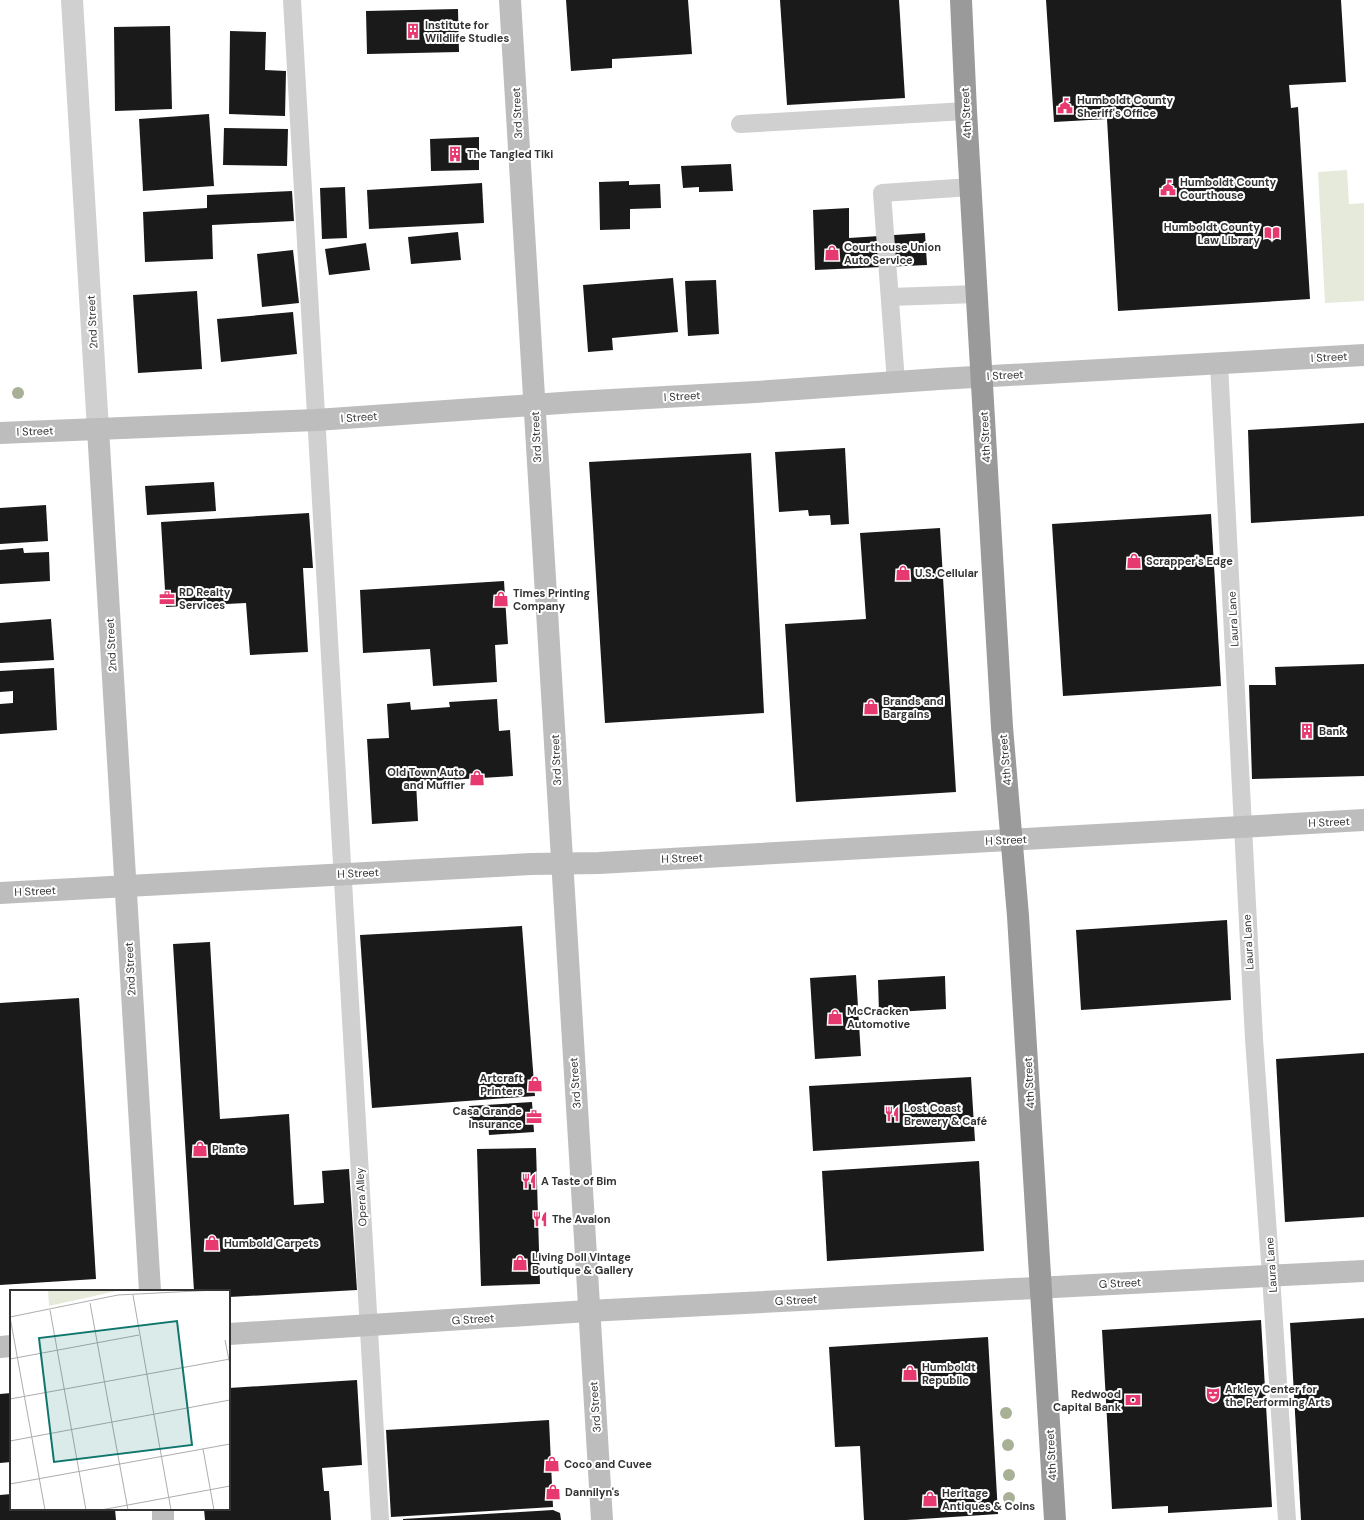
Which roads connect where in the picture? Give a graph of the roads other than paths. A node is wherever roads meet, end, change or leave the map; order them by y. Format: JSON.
{"nodes":[{"id":1,"x":72,"y":0,"type":"edge"},
{"id":2,"x":292,"y":0,"type":"edge"},
{"id":3,"x":510,"y":0,"type":"edge"},
{"id":4,"x":961,"y":0,"type":"edge"},
{"id":5,"x":966,"y":111,"type":"junction"},
{"id":6,"x":740,"y":124,"type":"dead end"},
{"id":7,"x":970,"y":188,"type":"junction"},
{"id":8,"x":977,"y":294,"type":"junction"},
{"id":9,"x":890,"y":297,"type":"junction"},
{"id":10,"x":1364,"y":355,"type":"edge"},
{"id":11,"x":1219,"y":364,"type":"junction"},
{"id":12,"x":982,"y":376,"type":"junction"},
{"id":13,"x":896,"y":382,"type":"junction"},
{"id":14,"x":535,"y":405,"type":"junction"},
{"id":15,"x":316,"y":420,"type":"junction"},
{"id":16,"x":98,"y":429,"type":"junction"},
{"id":17,"x":0,"y":433,"type":"edge"},
{"id":18,"x":1364,"y":820,"type":"edge"},
{"id":19,"x":1243,"y":826,"type":"junction"},
{"id":20,"x":1012,"y":840,"type":"junction"},
{"id":21,"x":562,"y":864,"type":"junction"},
{"id":22,"x":342,"y":874,"type":"junction"},
{"id":23,"x":125,"y":886,"type":"junction"},
{"id":24,"x":0,"y":893,"type":"edge"},
{"id":25,"x":1364,"y":1271,"type":"edge"},
{"id":26,"x":1272,"y":1276,"type":"junction"},
{"id":27,"x":1041,"y":1287,"type":"junction"},
{"id":28,"x":150,"y":1290,"type":"edge"},
{"id":29,"x":588,"y":1311,"type":"junction"},
{"id":30,"x":368,"y":1325,"type":"junction"},
{"id":31,"x":230,"y":1334,"type":"edge"},
{"id":32,"x":10,"y":1346,"type":"edge"},
{"id":33,"x":0,"y":1347,"type":"edge"},
{"id":34,"x":380,"y":1520,"type":"edge"},
{"id":35,"x":602,"y":1520,"type":"edge"},
{"id":36,"x":1055,"y":1520,"type":"edge"},
{"id":37,"x":1287,"y":1520,"type":"edge"}],
"edges":[{"from":1,"to":16,"type":"street","name":"2nd Street"},
{"from":2,"to":15,"type":"lane","name":"Opera Alley"},
{"from":3,"to":14,"type":"street","name":"3rd Street"},
{"from":4,"to":5,"type":"highway","name":"4th Street"},
{"from":5,"to":6,"type":"lane"},
{"from":5,"to":7,"type":"highway","name":"4th Street"},
{"from":7,"to":8,"type":"highway","name":"4th Street"},
{"from":7,"to":9,"type":"lane"},
{"from":8,"to":9,"type":"lane"},
{"from":8,"to":12,"type":"highway","name":"4th Street"},
{"from":9,"to":13,"type":"lane"},
{"from":10,"to":11,"type":"street","name":"I Street"},
{"from":11,"to":12,"type":"street","name":"I Street"},
{"from":11,"to":19,"type":"lane","name":"Laura Lane"},
{"from":12,"to":13,"type":"street","name":"I Street"},
{"from":12,"to":20,"type":"highway","name":"4th Street"},
{"from":13,"to":14,"type":"street","name":"I Street"},
{"from":14,"to":15,"type":"street","name":"I Street"},
{"from":14,"to":21,"type":"street","name":"3rd Street"},
{"from":15,"to":16,"type":"street","name":"I Street"},
{"from":15,"to":22,"type":"lane","name":"Opera Alley"},
{"from":16,"to":17,"type":"street","name":"I Street"},
{"from":16,"to":23,"type":"street","name":"2nd Street"},
{"from":18,"to":19,"type":"street","name":"H Street"},
{"from":19,"to":20,"type":"street","name":"H Street"},
{"from":19,"to":26,"type":"lane","name":"Laura Lane"},
{"from":20,"to":21,"type":"street","name":"H Street"},
{"from":20,"to":27,"type":"highway","name":"4th Street"},
{"from":21,"to":22,"type":"street","name":"H Street"},
{"from":21,"to":29,"type":"street","name":"3rd Street"},
{"from":22,"to":23,"type":"street","name":"H Street"},
{"from":22,"to":30,"type":"lane","name":"Opera Alley"},
{"from":23,"to":24,"type":"street","name":"H Street"},
{"from":23,"to":28,"type":"street","name":"2nd Street"},
{"from":25,"to":26,"type":"street","name":"G Street"},
{"from":26,"to":27,"type":"street","name":"G Street"},
{"from":26,"to":37,"type":"lane","name":"Laura Lane"},
{"from":27,"to":29,"type":"street","name":"G Street"},
{"from":27,"to":36,"type":"highway","name":"4th Street"},
{"from":29,"to":30,"type":"street","name":"G Street"},
{"from":29,"to":35,"type":"street","name":"3rd Street"},
{"from":30,"to":31,"type":"street","name":"G Street"},
{"from":30,"to":34,"type":"lane","name":"Opera Alley"},
{"from":32,"to":33,"type":"street"}]}
